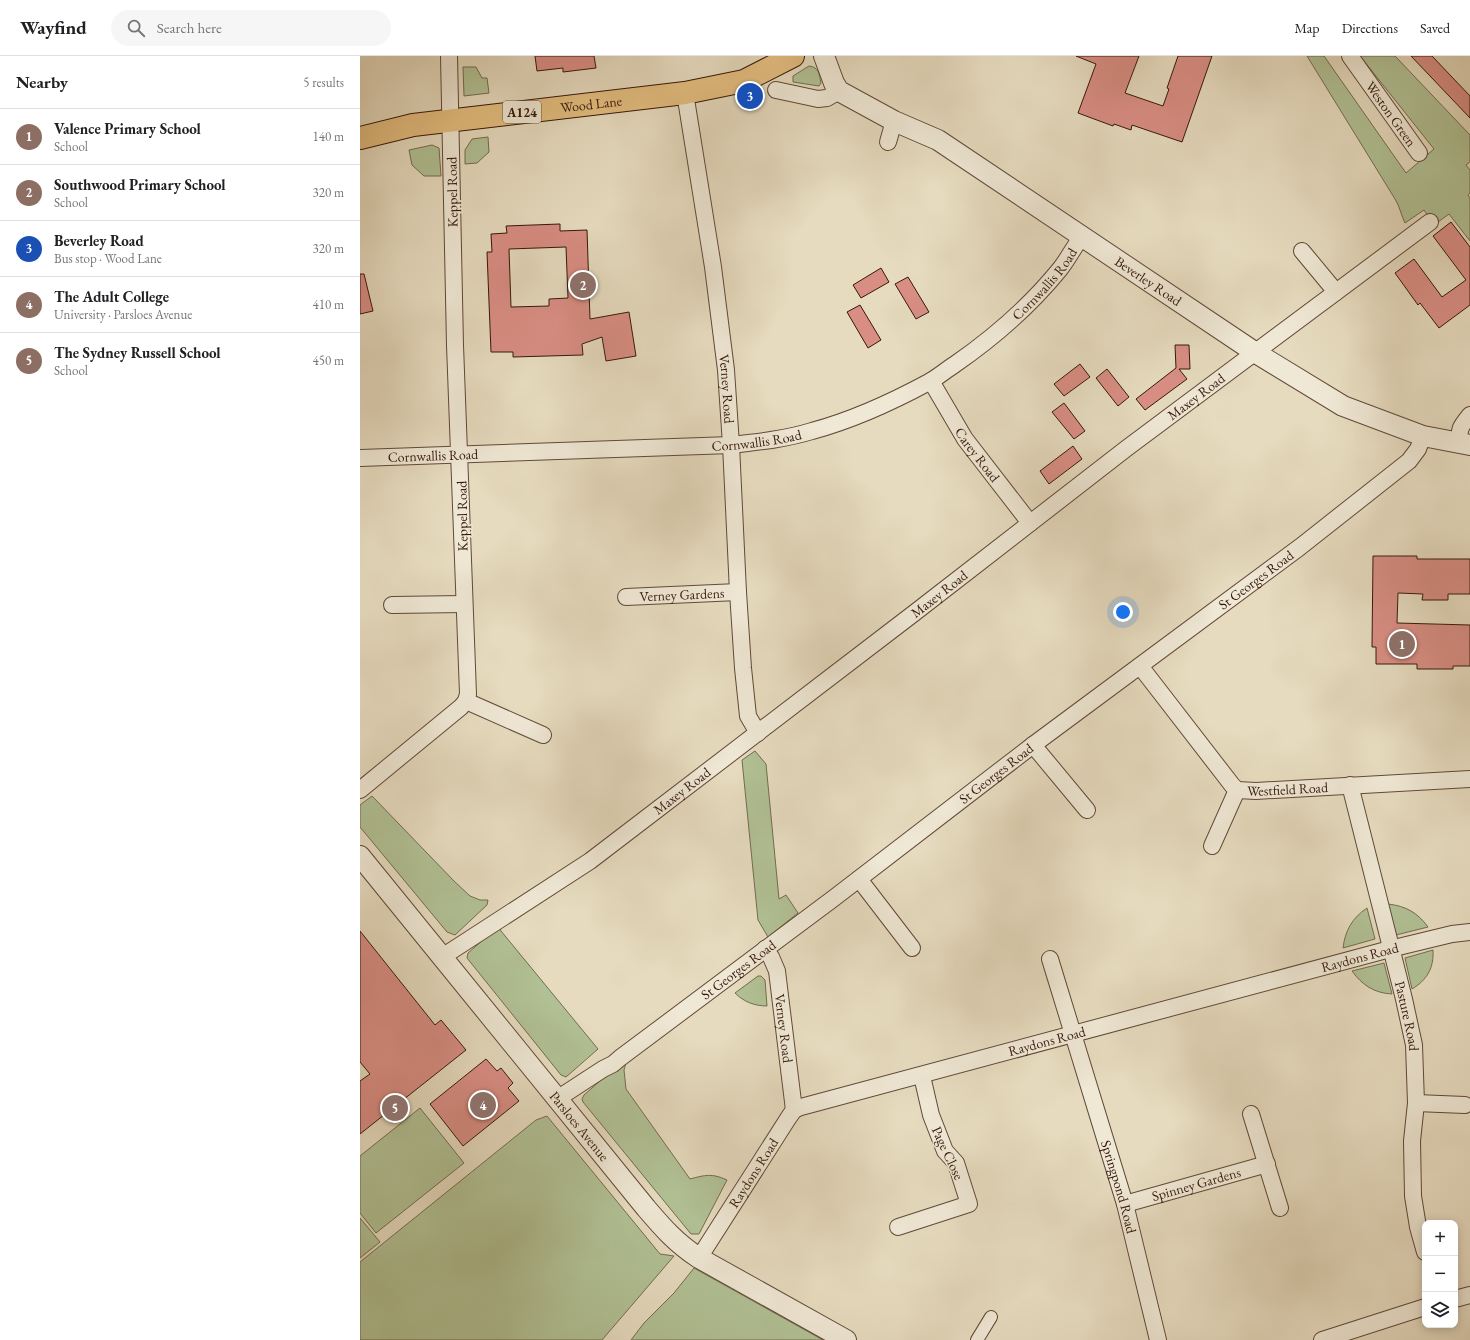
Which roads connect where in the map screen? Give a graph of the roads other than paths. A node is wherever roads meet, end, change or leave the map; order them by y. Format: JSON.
{"nodes":[{"id":1,"x":449,"y":56,"type":"edge"},
{"id":2,"x":793,"y":56,"type":"edge"},
{"id":3,"x":824,"y":56,"type":"edge"},
{"id":4,"x":1350,"y":56,"type":"edge"},
{"id":5,"x":776,"y":90,"type":"dead end"},
{"id":6,"x":838,"y":91,"type":"junction"},
{"id":7,"x":685,"y":93,"type":"junction"},
{"id":8,"x":450,"y":120,"type":"junction"},
{"id":9,"x":894,"y":122,"type":"junction"},
{"id":10,"x":360,"y":138,"type":"edge"},
{"id":11,"x":888,"y":142,"type":"dead end"},
{"id":12,"x":1419,"y":153,"type":"dead end"},
{"id":13,"x":1430,"y":222,"type":"dead end"},
{"id":14,"x":1082,"y":236,"type":"junction"},
{"id":15,"x":1302,"y":251,"type":"dead end"},
{"id":16,"x":1336,"y":292,"type":"junction"},
{"id":17,"x":1256,"y":353,"type":"junction"},
{"id":18,"x":931,"y":381,"type":"junction"},
{"id":19,"x":1470,"y":415,"type":"edge"},
{"id":20,"x":1423,"y":436,"type":"junction"},
{"id":21,"x":1465,"y":444,"type":"edge"},
{"id":22,"x":731,"y":445,"type":"junction"},
{"id":23,"x":460,"y":455,"type":"junction"},
{"id":24,"x":360,"y":458,"type":"edge"},
{"id":25,"x":1030,"y":523,"type":"junction"},
{"id":26,"x":738,"y":592,"type":"junction"},
{"id":27,"x":626,"y":597,"type":"dead end"},
{"id":28,"x":464,"y":604,"type":"junction"},
{"id":29,"x":392,"y":605,"type":"dead end"},
{"id":30,"x":1140,"y":666,"type":"junction"},
{"id":31,"x":466,"y":701,"type":"junction"},
{"id":32,"x":758,"y":733,"type":"junction"},
{"id":33,"x":543,"y":735,"type":"dead end"},
{"id":34,"x":1034,"y":745,"type":"junction"},
{"id":35,"x":1470,"y":779,"type":"edge"},
{"id":36,"x":1350,"y":785,"type":"junction"},
{"id":37,"x":360,"y":790,"type":"edge"},
{"id":38,"x":1237,"y":790,"type":"junction"},
{"id":39,"x":1087,"y":810,"type":"dead end"},
{"id":40,"x":1212,"y":846,"type":"dead end"},
{"id":41,"x":360,"y":856,"type":"edge"},
{"id":42,"x":859,"y":879,"type":"junction"},
{"id":43,"x":1470,"y":932,"type":"edge"},
{"id":44,"x":912,"y":948,"type":"dead end"},
{"id":45,"x":765,"y":949,"type":"junction"},
{"id":46,"x":1390,"y":949,"type":"junction"},
{"id":47,"x":442,"y":957,"type":"junction"},
{"id":48,"x":1050,"y":960,"type":"dead end"},
{"id":49,"x":1073,"y":1035,"type":"junction"},
{"id":50,"x":922,"y":1076,"type":"junction"},
{"id":51,"x":557,"y":1099,"type":"junction"},
{"id":52,"x":1416,"y":1103,"type":"junction"},
{"id":53,"x":1465,"y":1105,"type":"dead end"},
{"id":54,"x":794,"y":1110,"type":"junction"},
{"id":55,"x":1250,"y":1114,"type":"dead end"},
{"id":56,"x":1267,"y":1164,"type":"junction"},
{"id":57,"x":1125,"y":1204,"type":"junction"},
{"id":58,"x":1280,"y":1208,"type":"dead end"},
{"id":59,"x":898,"y":1227,"type":"dead end"},
{"id":60,"x":1422,"y":1241,"type":"edge"},
{"id":61,"x":699,"y":1258,"type":"junction"},
{"id":62,"x":1470,"y":1295,"type":"edge"},
{"id":63,"x":1458,"y":1298,"type":"edge"},
{"id":64,"x":1422,"y":1308,"type":"edge"},
{"id":65,"x":991,"y":1317,"type":"dead end"},
{"id":66,"x":846,"y":1340,"type":"edge"},
{"id":67,"x":977,"y":1340,"type":"edge"},
{"id":68,"x":1158,"y":1340,"type":"edge"},
{"id":69,"x":1322,"y":1340,"type":"edge"}],
"edges":[{"from":1,"to":8,"type":"street","name":"Keppel Road"},
{"from":2,"to":7,"type":"main road","name":"Wood Lane","number":"A124"},
{"from":3,"to":6,"type":"street"},
{"from":4,"to":12,"type":"street","name":"Weston Green"},
{"from":5,"to":6,"type":"street"},
{"from":6,"to":9,"type":"street","name":"Beverley Road"},
{"from":7,"to":8,"type":"main road","name":"Wood Lane","number":"A124"},
{"from":7,"to":22,"type":"street","name":"Verney Road"},
{"from":8,"to":10,"type":"main road","name":"Wood Lane","number":"A124"},
{"from":8,"to":23,"type":"street","name":"Keppel Road"},
{"from":9,"to":11,"type":"street"},
{"from":9,"to":14,"type":"street","name":"Beverley Road"},
{"from":13,"to":16,"type":"street","name":"Maxey Road"},
{"from":14,"to":17,"type":"street","name":"Beverley Road"},
{"from":14,"to":18,"type":"street","name":"Cornwallis Road"},
{"from":15,"to":16,"type":"street"},
{"from":16,"to":17,"type":"street","name":"Maxey Road"},
{"from":17,"to":20,"type":"street","name":"Beverley Road"},
{"from":17,"to":25,"type":"street","name":"Maxey Road"},
{"from":18,"to":22,"type":"street","name":"Cornwallis Road"},
{"from":18,"to":25,"type":"street","name":"Carey Road"},
{"from":19,"to":21,"type":"street"},
{"from":20,"to":21,"type":"street","name":"Beverley Road"},
{"from":20,"to":30,"type":"street","name":"St Georges Road"},
{"from":22,"to":23,"type":"street","name":"Cornwallis Road"},
{"from":22,"to":26,"type":"street","name":"Verney Road"},
{"from":23,"to":24,"type":"street","name":"Cornwallis Road"},
{"from":23,"to":28,"type":"street","name":"Keppel Road"},
{"from":25,"to":32,"type":"street","name":"Maxey Road"},
{"from":26,"to":27,"type":"street","name":"Verney Gardens"},
{"from":26,"to":32,"type":"street","name":"Verney Road"},
{"from":28,"to":29,"type":"street"},
{"from":28,"to":31,"type":"street","name":"Keppel Road"},
{"from":30,"to":34,"type":"street","name":"St Georges Road"},
{"from":30,"to":38,"type":"street","name":"Westfield Road"},
{"from":31,"to":33,"type":"street"},
{"from":31,"to":37,"type":"street"},
{"from":32,"to":47,"type":"street","name":"Maxey Road"},
{"from":34,"to":39,"type":"street"},
{"from":34,"to":42,"type":"street","name":"St Georges Road"},
{"from":35,"to":36,"type":"street","name":"Westfield Road"},
{"from":36,"to":38,"type":"street","name":"Westfield Road"},
{"from":36,"to":46,"type":"street","name":"Pasture Road"},
{"from":38,"to":40,"type":"street"},
{"from":41,"to":47,"type":"street","name":"Parsloes Avenue"},
{"from":42,"to":44,"type":"street"},
{"from":42,"to":45,"type":"street","name":"St Georges Road"},
{"from":43,"to":46,"type":"street","name":"Raydons Road"},
{"from":45,"to":51,"type":"street","name":"St Georges Road"},
{"from":45,"to":54,"type":"street","name":"Verney Road"},
{"from":46,"to":49,"type":"street","name":"Raydons Road"},
{"from":46,"to":52,"type":"street","name":"Pasture Road"},
{"from":47,"to":51,"type":"street","name":"Parsloes Avenue"},
{"from":48,"to":49,"type":"street","name":"Springpond Road"},
{"from":49,"to":50,"type":"street","name":"Raydons Road"},
{"from":49,"to":57,"type":"street","name":"Springpond Road"},
{"from":50,"to":54,"type":"street","name":"Raydons Road"},
{"from":50,"to":59,"type":"street","name":"Page Close"},
{"from":51,"to":61,"type":"street","name":"Parsloes Avenue"},
{"from":52,"to":53,"type":"street"},
{"from":52,"to":60,"type":"street","name":"Pasture Road"},
{"from":54,"to":61,"type":"street","name":"Raydons Road"},
{"from":55,"to":56,"type":"street"},
{"from":56,"to":57,"type":"street","name":"Spinney Gardens"},
{"from":56,"to":58,"type":"street"},
{"from":57,"to":68,"type":"street","name":"Springpond Road"},
{"from":61,"to":66,"type":"street","name":"Parsloes Avenue"},
{"from":62,"to":63,"type":"street"},
{"from":64,"to":69,"type":"street"},
{"from":65,"to":67,"type":"street"}]}
